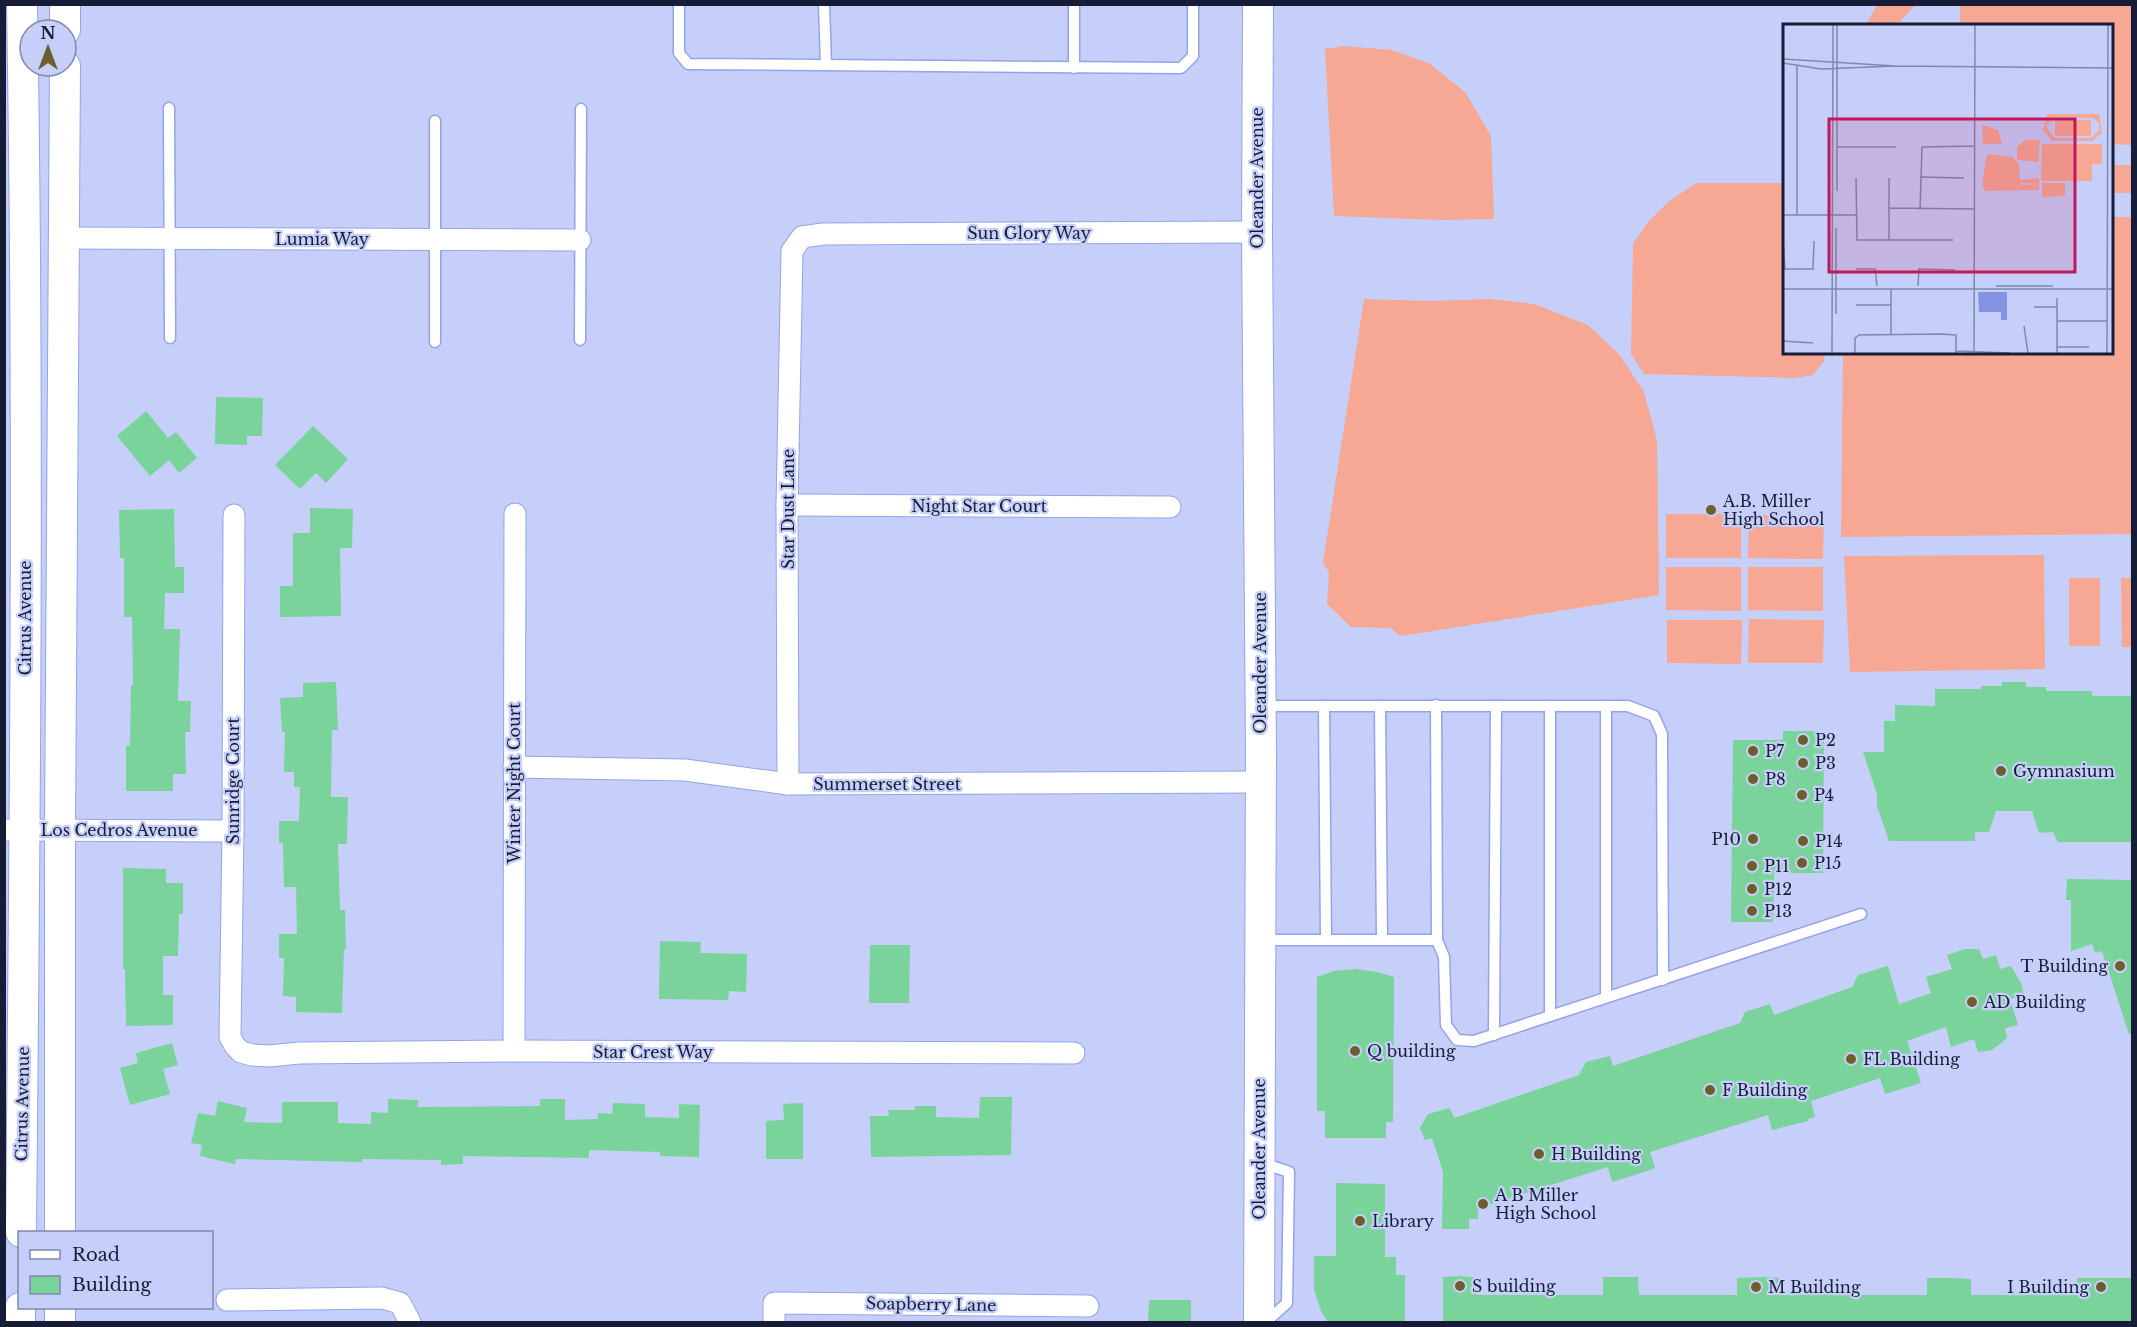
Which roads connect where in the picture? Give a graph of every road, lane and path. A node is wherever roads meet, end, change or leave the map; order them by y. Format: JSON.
{"nodes":[{"id":1,"x":22,"y":4,"type":"edge"},
{"id":2,"x":679,"y":4,"type":"edge"},
{"id":3,"x":824,"y":4,"type":"edge"},
{"id":4,"x":1074,"y":4,"type":"edge"},
{"id":5,"x":1193,"y":4,"type":"edge"},
{"id":6,"x":1258,"y":4,"type":"edge"},
{"id":7,"x":826,"y":66,"type":"junction"},
{"id":8,"x":1074,"y":68,"type":"junction"},
{"id":9,"x":65,"y":78,"type":"edge"},
{"id":10,"x":170,"y":108,"type":"dead end"},
{"id":11,"x":581,"y":109,"type":"dead end"},
{"id":12,"x":435,"y":122,"type":"dead end"},
{"id":13,"x":1257,"y":232,"type":"junction"},
{"id":14,"x":802,"y":237,"type":"joint"},
{"id":15,"x":64,"y":238,"type":"junction"},
{"id":16,"x":170,"y":238,"type":"junction"},
{"id":17,"x":434,"y":239,"type":"junction"},
{"id":18,"x":580,"y":240,"type":"junction"},
{"id":19,"x":170,"y":338,"type":"dead end"},
{"id":20,"x":580,"y":340,"type":"dead end"},
{"id":21,"x":435,"y":342,"type":"dead end"},
{"id":22,"x":787,"y":505,"type":"junction"},
{"id":23,"x":1170,"y":507,"type":"dead end"},
{"id":24,"x":515,"y":514,"type":"dead end"},
{"id":25,"x":234,"y":515,"type":"dead end"},
{"id":26,"x":1436,"y":705,"type":"junction"},
{"id":27,"x":1260,"y":706,"type":"junction"},
{"id":28,"x":1324,"y":706,"type":"junction"},
{"id":29,"x":1380,"y":706,"type":"junction"},
{"id":30,"x":1496,"y":706,"type":"junction"},
{"id":31,"x":1550,"y":706,"type":"junction"},
{"id":32,"x":1605,"y":706,"type":"junction"},
{"id":33,"x":514,"y":767,"type":"junction"},
{"id":34,"x":1261,"y":782,"type":"junction"},
{"id":35,"x":788,"y":784,"type":"junction"},
{"id":36,"x":15,"y":830,"type":"edge"},
{"id":37,"x":60,"y":830,"type":"junction"},
{"id":38,"x":233,"y":831,"type":"junction"},
{"id":39,"x":1861,"y":914,"type":"dead end"},
{"id":40,"x":1326,"y":939,"type":"junction"},
{"id":41,"x":1382,"y":939,"type":"junction"},
{"id":42,"x":1260,"y":940,"type":"junction"},
{"id":43,"x":1437,"y":940,"type":"junction"},
{"id":44,"x":1663,"y":980,"type":"junction"},
{"id":45,"x":1606,"y":997,"type":"junction"},
{"id":46,"x":1550,"y":1015,"type":"junction"},
{"id":47,"x":1494,"y":1035,"type":"junction"},
{"id":48,"x":235,"y":1046,"type":"joint"},
{"id":49,"x":514,"y":1051,"type":"junction"},
{"id":50,"x":1074,"y":1053,"type":"dead end"},
{"id":51,"x":1259,"y":1165,"type":"junction"},
{"id":52,"x":21,"y":1231,"type":"edge"},
{"id":53,"x":60,"y":1231,"type":"edge"},
{"id":54,"x":227,"y":1300,"type":"dead end"},
{"id":55,"x":1088,"y":1306,"type":"dead end"},
{"id":56,"x":774,"y":1312,"type":"edge"},
{"id":57,"x":410,"y":1323,"type":"edge"},
{"id":58,"x":1259,"y":1323,"type":"edge"},
{"id":59,"x":1266,"y":1323,"type":"edge"}],
"edges":[{"from":1,"to":36,"type":"main road","name":"Citrus Avenue"},
{"from":2,"to":7,"type":"lane"},
{"from":3,"to":7,"type":"lane"},
{"from":4,"to":8,"type":"lane"},
{"from":5,"to":8,"type":"lane"},
{"from":6,"to":13,"type":"main road","name":"Oleander Avenue"},
{"from":7,"to":8,"type":"lane"},
{"from":9,"to":15,"type":"main road"},
{"from":10,"to":16,"type":"lane"},
{"from":11,"to":18,"type":"lane"},
{"from":12,"to":17,"type":"lane"},
{"from":13,"to":14,"type":"street","name":"Sun Glory Way"},
{"from":13,"to":27,"type":"main road","name":"Oleander Avenue"},
{"from":14,"to":22,"type":"street","name":"Star Dust Lane"},
{"from":15,"to":16,"type":"street","name":"Lumia Way"},
{"from":15,"to":37,"type":"main road"},
{"from":16,"to":17,"type":"street","name":"Lumia Way"},
{"from":16,"to":19,"type":"lane"},
{"from":17,"to":18,"type":"street","name":"Lumia Way"},
{"from":17,"to":21,"type":"lane"},
{"from":18,"to":20,"type":"lane"},
{"from":22,"to":23,"type":"street","name":"Night Star Court"},
{"from":22,"to":35,"type":"street","name":"Star Dust Lane"},
{"from":24,"to":33,"type":"street","name":"Winter Night Court"},
{"from":25,"to":38,"type":"street","name":"Sunridge Court"},
{"from":26,"to":29,"type":"lane"},
{"from":26,"to":30,"type":"lane"},
{"from":26,"to":43,"type":"lane"},
{"from":27,"to":28,"type":"lane"},
{"from":27,"to":34,"type":"main road","name":"Oleander Avenue"},
{"from":28,"to":29,"type":"lane"},
{"from":28,"to":40,"type":"lane"},
{"from":29,"to":41,"type":"lane"},
{"from":30,"to":31,"type":"lane"},
{"from":30,"to":47,"type":"lane"},
{"from":31,"to":32,"type":"lane"},
{"from":31,"to":46,"type":"lane"},
{"from":32,"to":44,"type":"lane"},
{"from":32,"to":45,"type":"lane"},
{"from":33,"to":35,"type":"street","name":"Summerset Street"},
{"from":33,"to":49,"type":"street","name":"Winter Night Court"},
{"from":34,"to":35,"type":"street","name":"Summerset Street"},
{"from":34,"to":42,"type":"main road","name":"Oleander Avenue"},
{"from":36,"to":37,"type":"street","name":"Los Cedros Avenue"},
{"from":36,"to":52,"type":"main road","name":"Citrus Avenue"},
{"from":37,"to":38,"type":"street","name":"Los Cedros Avenue"},
{"from":37,"to":53,"type":"main road"},
{"from":38,"to":48,"type":"street","name":"Sunridge Court"},
{"from":39,"to":44,"type":"lane"},
{"from":40,"to":41,"type":"lane"},
{"from":40,"to":42,"type":"lane"},
{"from":41,"to":43,"type":"lane"},
{"from":42,"to":51,"type":"main road","name":"Oleander Avenue"},
{"from":43,"to":47,"type":"lane"},
{"from":44,"to":45,"type":"lane"},
{"from":45,"to":46,"type":"lane"},
{"from":46,"to":47,"type":"lane"},
{"from":48,"to":49,"type":"street","name":"Star Crest Way"},
{"from":49,"to":50,"type":"street","name":"Star Crest Way"},
{"from":51,"to":58,"type":"main road","name":"Oleander Avenue"},
{"from":51,"to":59,"type":"lane"},
{"from":54,"to":57,"type":"street"},
{"from":55,"to":56,"type":"street","name":"Soapberry Lane"}]}
